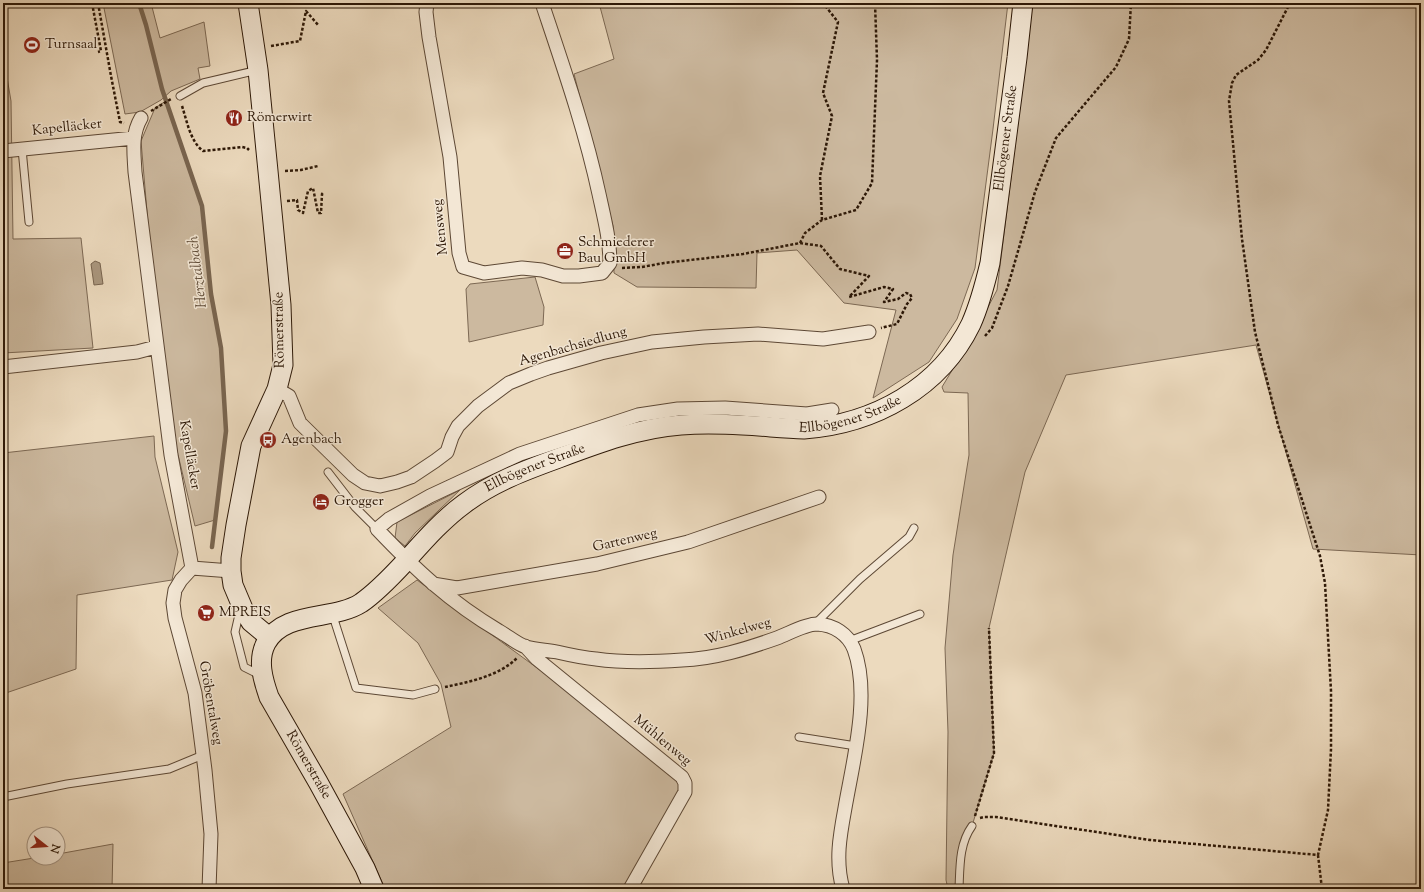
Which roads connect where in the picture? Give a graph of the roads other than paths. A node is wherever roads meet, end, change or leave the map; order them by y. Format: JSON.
{"nodes":[{"id":1,"x":248,"y":3,"type":"edge"},
{"id":2,"x":427,"y":3,"type":"edge"},
{"id":3,"x":542,"y":3,"type":"edge"},
{"id":4,"x":1023,"y":3,"type":"edge"},
{"id":5,"x":258,"y":70,"type":"junction"},
{"id":6,"x":180,"y":96,"type":"road end"},
{"id":7,"x":22,"y":149,"type":"junction"},
{"id":8,"x":3,"y":151,"type":"edge"},
{"id":9,"x":29,"y":222,"type":"dead end"},
{"id":10,"x":869,"y":332,"type":"road end"},
{"id":11,"x":156,"y":347,"type":"junction"},
{"id":12,"x":3,"y":367,"type":"edge"},
{"id":13,"x":277,"y":389,"type":"junction"},
{"id":14,"x":832,"y":410,"type":"dead end"},
{"id":15,"x":328,"y":472,"type":"dead end"},
{"id":16,"x":819,"y":497,"type":"dead end"},
{"id":17,"x":914,"y":528,"type":"dead end"},
{"id":18,"x":377,"y":529,"type":"junction"},
{"id":19,"x":406,"y":560,"type":"junction"},
{"id":20,"x":192,"y":568,"type":"junction"},
{"id":21,"x":231,"y":571,"type":"junction"},
{"id":22,"x":432,"y":584,"type":"junction"},
{"id":23,"x":241,"y":606,"type":"junction"},
{"id":24,"x":332,"y":613,"type":"junction"},
{"id":25,"x":920,"y":614,"type":"dead end"},
{"id":26,"x":814,"y":624,"type":"junction"},
{"id":27,"x":269,"y":637,"type":"junction"},
{"id":28,"x":849,"y":641,"type":"junction"},
{"id":29,"x":525,"y":646,"type":"junction"},
{"id":30,"x":262,"y":676,"type":"junction"},
{"id":31,"x":435,"y":689,"type":"road end"},
{"id":32,"x":799,"y":737,"type":"dead end"},
{"id":33,"x":856,"y":746,"type":"junction"},
{"id":34,"x":203,"y":755,"type":"junction"},
{"id":35,"x":3,"y":797,"type":"edge"},
{"id":36,"x":972,"y":826,"type":"road end"},
{"id":37,"x":209,"y":889,"type":"edge"},
{"id":38,"x":374,"y":889,"type":"edge"},
{"id":39,"x":630,"y":889,"type":"edge"},
{"id":40,"x":843,"y":889,"type":"edge"},
{"id":41,"x":959,"y":889,"type":"edge"}],
"edges":[{"from":1,"to":5,"type":"main road","name":"Römerstraße"},
{"from":2,"to":3,"type":"street","name":"Mensweg"},
{"from":4,"to":19,"type":"main road","name":"Ellbögener Straße"},
{"from":5,"to":6,"type":"lane"},
{"from":5,"to":13,"type":"main road","name":"Römerstraße"},
{"from":7,"to":8,"type":"street","name":"Kapelläcker"},
{"from":7,"to":9,"type":"lane"},
{"from":7,"to":11,"type":"street","name":"Kapelläcker"},
{"from":10,"to":13,"type":"street","name":"Agenbachsiedlung"},
{"from":11,"to":12,"type":"street"},
{"from":11,"to":20,"type":"street","name":"Kapelläcker"},
{"from":13,"to":21,"type":"main road","name":"Römerstraße"},
{"from":14,"to":18,"type":"street"},
{"from":15,"to":18,"type":"lane"},
{"from":16,"to":22,"type":"street","name":"Gartenweg"},
{"from":17,"to":26,"type":"lane"},
{"from":18,"to":19,"type":"street"},
{"from":19,"to":22,"type":"street","name":"Winkelweg"},
{"from":19,"to":24,"type":"main road"},
{"from":20,"to":21,"type":"street"},
{"from":20,"to":34,"type":"street","name":"Gröbentalweg"},
{"from":21,"to":23,"type":"main road","name":"Römerstraße"},
{"from":22,"to":29,"type":"street","name":"Winkelweg"},
{"from":23,"to":27,"type":"main road","name":"Römerstraße"},
{"from":23,"to":30,"type":"lane"},
{"from":24,"to":27,"type":"main road"},
{"from":24,"to":31,"type":"lane"},
{"from":25,"to":28,"type":"lane"},
{"from":26,"to":28,"type":"street"},
{"from":26,"to":29,"type":"street","name":"Winkelweg"},
{"from":27,"to":30,"type":"main road","name":"Römerstraße"},
{"from":28,"to":33,"type":"street"},
{"from":29,"to":39,"type":"street","name":"Mühlenweg"},
{"from":30,"to":38,"type":"main road","name":"Römerstraße"},
{"from":32,"to":33,"type":"lane"},
{"from":33,"to":40,"type":"street"},
{"from":34,"to":35,"type":"lane"},
{"from":34,"to":37,"type":"street","name":"Gröbentalweg"},
{"from":36,"to":41,"type":"lane"}]}
